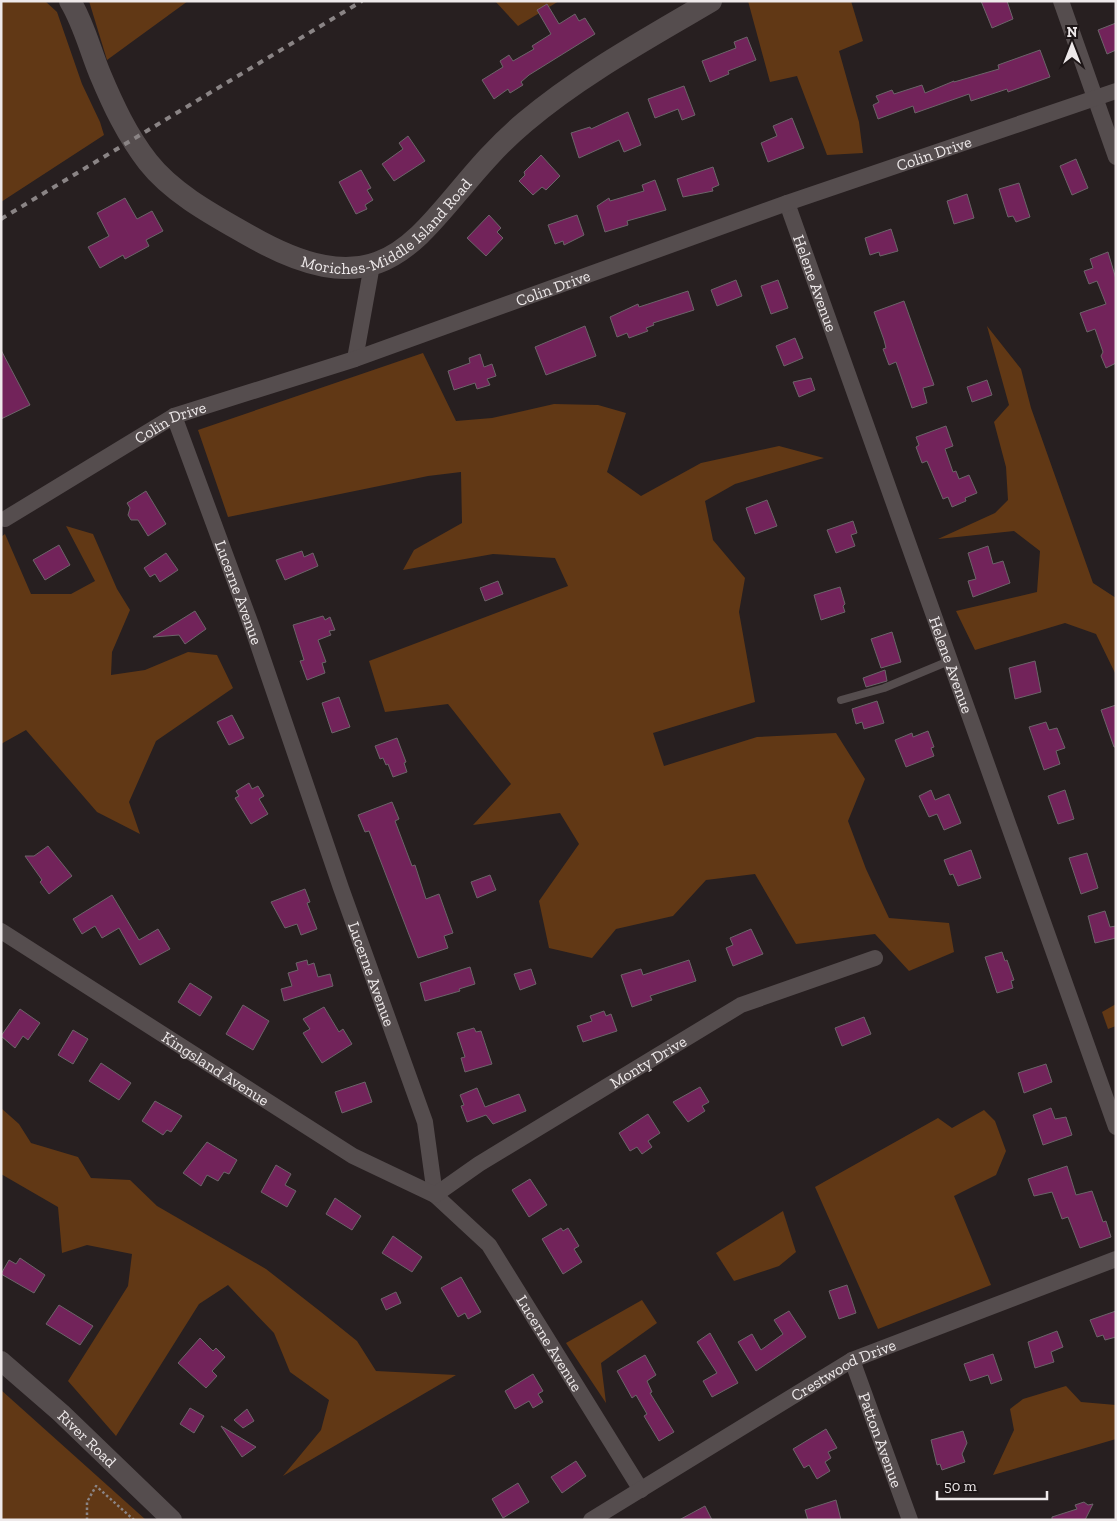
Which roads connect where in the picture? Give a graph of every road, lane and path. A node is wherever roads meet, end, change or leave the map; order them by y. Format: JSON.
{"nodes":[{"id":1,"x":70,"y":1,"type":"edge"},
{"id":2,"x":711,"y":1,"type":"edge"},
{"id":3,"x":1061,"y":1,"type":"edge"},
{"id":4,"x":1116,"y":91,"type":"edge"},
{"id":5,"x":1095,"y":98,"type":"junction"},
{"id":6,"x":1116,"y":157,"type":"edge"},
{"id":7,"x":787,"y":203,"type":"junction"},
{"id":8,"x":372,"y":265,"type":"junction"},
{"id":9,"x":355,"y":359,"type":"junction"},
{"id":10,"x":174,"y":416,"type":"junction"},
{"id":11,"x":5,"y":519,"type":"dead end"},
{"id":12,"x":949,"y":660,"type":"junction"},
{"id":13,"x":841,"y":700,"type":"dead end"},
{"id":14,"x":1,"y":931,"type":"edge"},
{"id":15,"x":875,"y":958,"type":"dead end"},
{"id":16,"x":1116,"y":1127,"type":"edge"},
{"id":17,"x":435,"y":1195,"type":"junction"},
{"id":18,"x":1116,"y":1259,"type":"edge"},
{"id":19,"x":852,"y":1360,"type":"junction"},
{"id":20,"x":1,"y":1361,"type":"edge"},
{"id":21,"x":641,"y":1490,"type":"junction"},
{"id":22,"x":87,"y":1520,"type":"edge"},
{"id":23,"x":134,"y":1520,"type":"edge"},
{"id":24,"x":172,"y":1520,"type":"edge"},
{"id":25,"x":591,"y":1520,"type":"edge"},
{"id":26,"x":910,"y":1520,"type":"edge"}],
"edges":[{"from":1,"to":8,"type":"main road","name":"Moriches-Middle Island Road"},
{"from":2,"to":8,"type":"main road","name":"Moriches-Middle Island Road"},
{"from":3,"to":5,"type":"street"},
{"from":4,"to":5,"type":"street","name":"Colin Drive"},
{"from":5,"to":6,"type":"street"},
{"from":5,"to":7,"type":"street","name":"Colin Drive"},
{"from":7,"to":9,"type":"street","name":"Colin Drive"},
{"from":7,"to":12,"type":"street","name":"Helene Avenue"},
{"from":8,"to":9,"type":"street"},
{"from":9,"to":10,"type":"street","name":"Colin Drive"},
{"from":10,"to":11,"type":"street","name":"Colin Drive"},
{"from":10,"to":17,"type":"street","name":"Lucerne Avenue"},
{"from":12,"to":13,"type":"lane"},
{"from":12,"to":16,"type":"street","name":"Helene Avenue"},
{"from":14,"to":17,"type":"street","name":"Kingsland Avenue"},
{"from":15,"to":17,"type":"street","name":"Monty Drive"},
{"from":17,"to":21,"type":"street","name":"Lucerne Avenue"},
{"from":18,"to":19,"type":"street","name":"Crestwood Drive"},
{"from":19,"to":21,"type":"street","name":"Crestwood Drive"},
{"from":19,"to":26,"type":"street","name":"Patton Avenue"},
{"from":20,"to":24,"type":"street","name":"River Road"},
{"from":21,"to":25,"type":"street","name":"Crestwood Drive"},
{"from":22,"to":23,"type":"path"}]}
